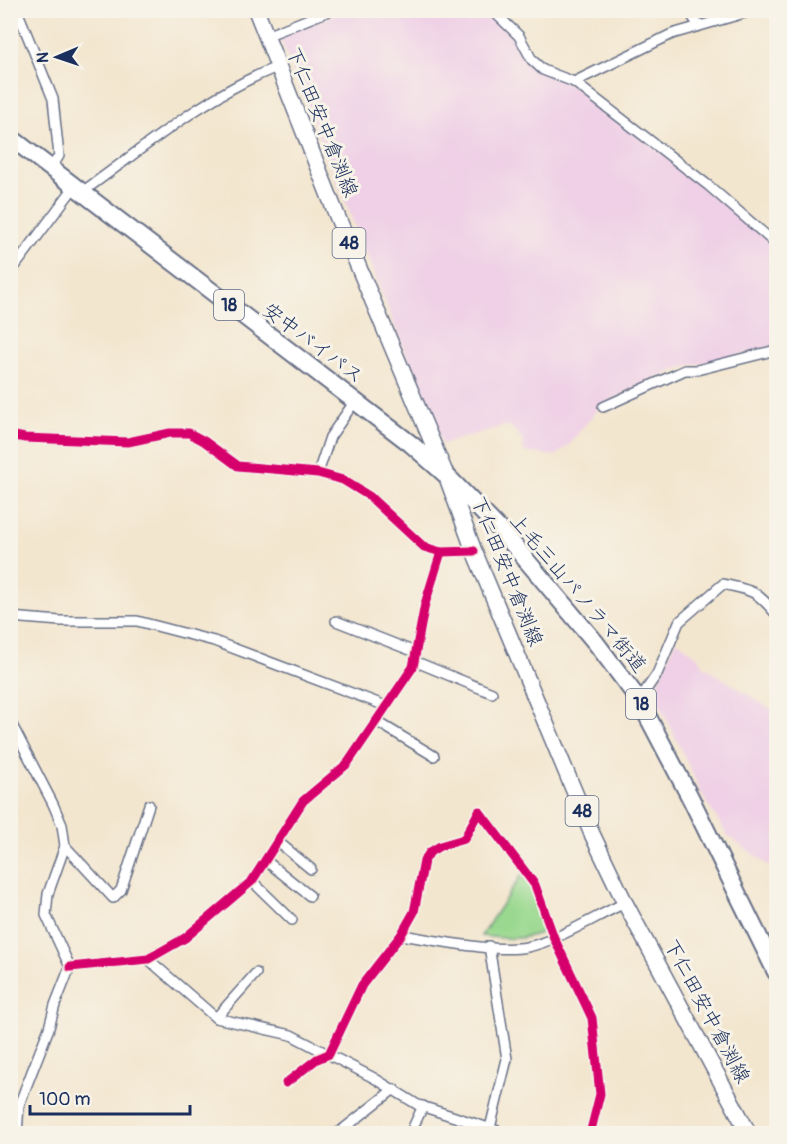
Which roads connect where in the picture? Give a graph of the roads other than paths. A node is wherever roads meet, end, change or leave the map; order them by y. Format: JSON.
{"nodes":[{"id":1,"x":18,"y":10,"type":"edge"},
{"id":2,"x":256,"y":10,"type":"edge"},
{"id":3,"x":331,"y":10,"type":"edge"},
{"id":4,"x":492,"y":10,"type":"edge"},
{"id":5,"x":688,"y":10,"type":"edge"},
{"id":6,"x":755,"y":10,"type":"edge"},
{"id":7,"x":699,"y":26,"type":"junction"},
{"id":8,"x":266,"y":36,"type":"junction"},
{"id":9,"x":277,"y":67,"type":"junction"},
{"id":10,"x":574,"y":82,"type":"junction"},
{"id":11,"x":10,"y":137,"type":"edge"},
{"id":12,"x":51,"y":168,"type":"junction"},
{"id":13,"x":78,"y":189,"type":"junction"},
{"id":14,"x":777,"y":244,"type":"edge"},
{"id":15,"x":10,"y":273,"type":"edge"},
{"id":16,"x":777,"y":350,"type":"edge"},
{"id":17,"x":355,"y":402,"type":"junction"},
{"id":18,"x":603,"y":407,"type":"dead end"},
{"id":19,"x":10,"y":435,"type":"edge"},
{"id":20,"x":318,"y":473,"type":"junction"},
{"id":21,"x":446,"y":475,"type":"junction"},
{"id":22,"x":474,"y":551,"type":"junction"},
{"id":23,"x":441,"y":552,"type":"junction"},
{"id":24,"x":777,"y":614,"type":"edge"},
{"id":25,"x":10,"y":617,"type":"edge"},
{"id":26,"x":336,"y":621,"type":"dead end"},
{"id":27,"x":415,"y":657,"type":"junction"},
{"id":28,"x":492,"y":693,"type":"dead end"},
{"id":29,"x":639,"y":700,"type":"junction"},
{"id":30,"x":386,"y":706,"type":"junction"},
{"id":31,"x":10,"y":721,"type":"edge"},
{"id":32,"x":376,"y":721,"type":"junction"},
{"id":33,"x":434,"y":756,"type":"dead end"},
{"id":34,"x":149,"y":805,"type":"dead end"},
{"id":35,"x":277,"y":841,"type":"junction"},
{"id":36,"x":64,"y":846,"type":"junction"},
{"id":37,"x":265,"y":860,"type":"junction"},
{"id":38,"x":311,"y":869,"type":"dead end"},
{"id":39,"x":252,"y":881,"type":"junction"},
{"id":40,"x":310,"y":896,"type":"dead end"},
{"id":41,"x":625,"y":903,"type":"junction"},
{"id":42,"x":292,"y":920,"type":"dead end"},
{"id":43,"x":401,"y":935,"type":"junction"},
{"id":44,"x":554,"y":938,"type":"junction"},
{"id":45,"x":489,"y":946,"type":"junction"},
{"id":46,"x":148,"y":959,"type":"junction"},
{"id":47,"x":70,"y":967,"type":"junction"},
{"id":48,"x":777,"y":972,"type":"edge"},
{"id":49,"x":256,"y":973,"type":"dead end"},
{"id":50,"x":216,"y":1018,"type":"junction"},
{"id":51,"x":329,"y":1054,"type":"junction"},
{"id":52,"x":286,"y":1083,"type":"dead end"},
{"id":53,"x":394,"y":1089,"type":"junction"},
{"id":54,"x":423,"y":1106,"type":"junction"},
{"id":55,"x":490,"y":1128,"type":"junction"},
{"id":56,"x":17,"y":1134,"type":"edge"},
{"id":57,"x":337,"y":1134,"type":"edge"},
{"id":58,"x":410,"y":1134,"type":"edge"},
{"id":59,"x":507,"y":1134,"type":"edge"},
{"id":60,"x":590,"y":1134,"type":"edge"},
{"id":61,"x":749,"y":1134,"type":"edge"}],
"edges":[{"from":1,"to":12,"type":"street"},
{"from":2,"to":8,"type":"main road","name":"下仁田安中倉渕線","number":"48"},
{"from":3,"to":8,"type":"street"},
{"from":4,"to":10,"type":"street"},
{"from":5,"to":7,"type":"street"},
{"from":6,"to":7,"type":"street"},
{"from":7,"to":10,"type":"street"},
{"from":8,"to":9,"type":"main road","name":"下仁田安中倉渕線","number":"48"},
{"from":9,"to":13,"type":"street"},
{"from":9,"to":21,"type":"main road","name":"下仁田安中倉渕線","number":"48"},
{"from":10,"to":14,"type":"street"},
{"from":11,"to":12,"type":"highway","name":"安中バイパス","number":"18"},
{"from":12,"to":13,"type":"highway","name":"安中バイパス","number":"18"},
{"from":13,"to":15,"type":"street"},
{"from":13,"to":17,"type":"highway","name":"安中バイパス","number":"18"},
{"from":16,"to":18,"type":"street"},
{"from":17,"to":20,"type":"street"},
{"from":17,"to":21,"type":"highway","name":"安中バイパス","number":"18"},
{"from":19,"to":20,"type":"street"},
{"from":20,"to":23,"type":"street"},
{"from":21,"to":22,"type":"main road","name":"下仁田安中倉渕線","number":"48"},
{"from":21,"to":29,"type":"highway","name":"上毛三山パノラマ街道","number":"18"},
{"from":22,"to":23,"type":"street"},
{"from":22,"to":41,"type":"main road","name":"下仁田安中倉渕線","number":"48"},
{"from":23,"to":27,"type":"street"},
{"from":24,"to":29,"type":"street"},
{"from":25,"to":30,"type":"street"},
{"from":26,"to":27,"type":"street"},
{"from":27,"to":28,"type":"street"},
{"from":27,"to":30,"type":"street"},
{"from":29,"to":48,"type":"highway","name":"上毛三山パノラマ街道","number":"18"},
{"from":30,"to":32,"type":"street"},
{"from":31,"to":36,"type":"street"},
{"from":32,"to":33,"type":"street"},
{"from":32,"to":35,"type":"street"},
{"from":34,"to":36,"type":"street"},
{"from":35,"to":37,"type":"street"},
{"from":35,"to":38,"type":"street"},
{"from":36,"to":47,"type":"street"},
{"from":37,"to":39,"type":"street"},
{"from":37,"to":40,"type":"street"},
{"from":39,"to":42,"type":"street"},
{"from":39,"to":46,"type":"street"},
{"from":41,"to":44,"type":"street"},
{"from":41,"to":61,"type":"main road","name":"下仁田安中倉渕線","number":"48"},
{"from":43,"to":44,"type":"street"},
{"from":43,"to":45,"type":"street"},
{"from":43,"to":51,"type":"street"},
{"from":44,"to":45,"type":"street"},
{"from":44,"to":60,"type":"street"},
{"from":45,"to":55,"type":"street"},
{"from":46,"to":47,"type":"street"},
{"from":46,"to":50,"type":"street"},
{"from":47,"to":56,"type":"street"},
{"from":49,"to":50,"type":"street"},
{"from":50,"to":51,"type":"street"},
{"from":51,"to":52,"type":"street"},
{"from":51,"to":53,"type":"street"},
{"from":53,"to":54,"type":"street"},
{"from":53,"to":57,"type":"street"},
{"from":54,"to":55,"type":"street"},
{"from":54,"to":58,"type":"street"},
{"from":55,"to":59,"type":"street"}]}
